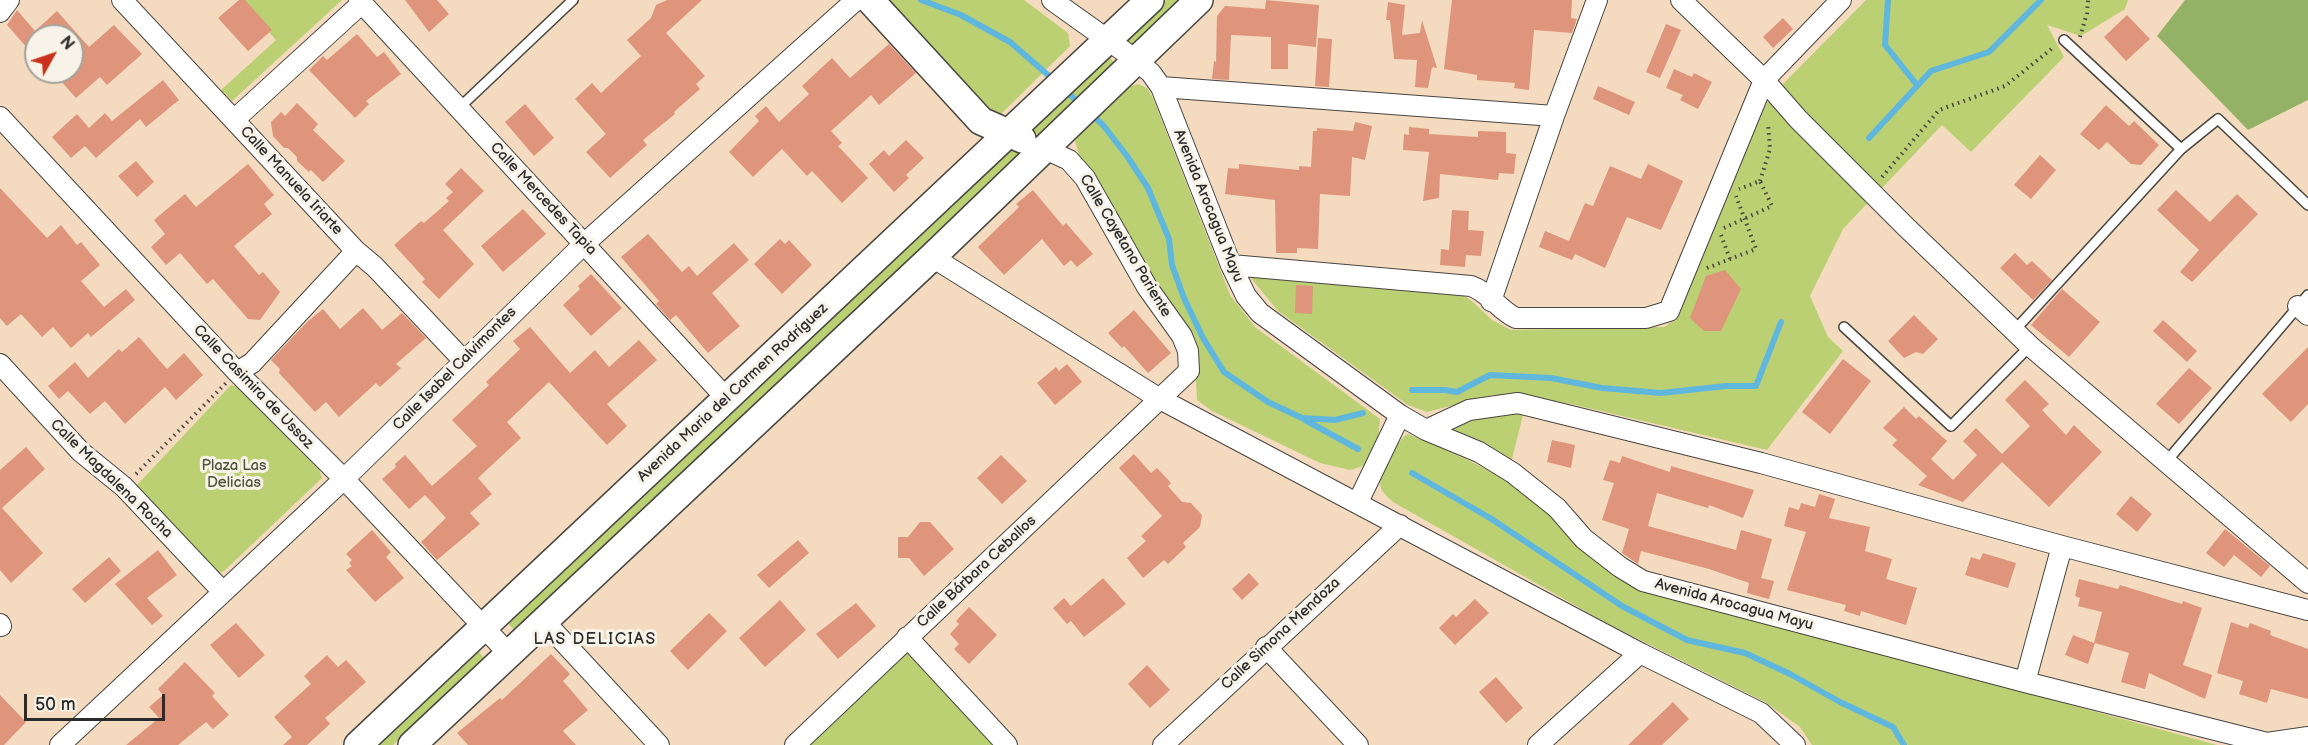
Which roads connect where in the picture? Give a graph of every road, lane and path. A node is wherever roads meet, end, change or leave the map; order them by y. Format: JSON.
{"nodes":[{"id":1,"x":9,"y":0,"type":"edge"},
{"id":2,"x":122,"y":0,"type":"edge"},
{"id":3,"x":573,"y":0,"type":"edge"},
{"id":4,"x":856,"y":0,"type":"edge"},
{"id":5,"x":870,"y":0,"type":"edge"},
{"id":6,"x":1052,"y":0,"type":"edge"},
{"id":7,"x":1150,"y":0,"type":"edge"},
{"id":8,"x":1199,"y":0,"type":"edge"},
{"id":9,"x":1597,"y":0,"type":"edge"},
{"id":10,"x":1681,"y":0,"type":"edge"},
{"id":11,"x":1840,"y":0,"type":"edge"},
{"id":12,"x":2088,"y":0,"type":"edge"},
{"id":13,"x":360,"y":1,"type":"edge"},
{"id":14,"x":0,"y":12,"type":"edge"},
{"id":15,"x":2064,"y":40,"type":"junction"},
{"id":16,"x":1107,"y":41,"type":"junction"},
{"id":17,"x":1136,"y":60,"type":"junction"},
{"id":18,"x":1764,"y":80,"type":"junction"},
{"id":19,"x":1161,"y":87,"type":"junction"},
{"id":20,"x":459,"y":108,"type":"junction"},
{"id":21,"x":1767,"y":115,"type":"dead end"},
{"id":22,"x":1554,"y":116,"type":"junction"},
{"id":23,"x":0,"y":117,"type":"edge"},
{"id":24,"x":234,"y":120,"type":"junction"},
{"id":25,"x":1008,"y":133,"type":"junction"},
{"id":26,"x":1045,"y":149,"type":"junction"},
{"id":27,"x":2181,"y":149,"type":"junction"},
{"id":28,"x":1760,"y":181,"type":"junction"},
{"id":29,"x":1870,"y":191,"type":"junction"},
{"id":30,"x":2308,"y":205,"type":"edge"},
{"id":31,"x":1745,"y":218,"type":"junction"},
{"id":32,"x":584,"y":244,"type":"junction"},
{"id":33,"x":356,"y":251,"type":"junction"},
{"id":34,"x":932,"y":257,"type":"junction"},
{"id":35,"x":1730,"y":259,"type":"junction"},
{"id":36,"x":1231,"y":266,"type":"junction"},
{"id":37,"x":1704,"y":270,"type":"dead end"},
{"id":38,"x":1491,"y":301,"type":"junction"},
{"id":39,"x":2305,"y":306,"type":"edge"},
{"id":40,"x":1844,"y":327,"type":"dead end"},
{"id":41,"x":2014,"y":331,"type":"junction"},
{"id":42,"x":2030,"y":346,"type":"junction"},
{"id":43,"x":463,"y":360,"type":"junction"},
{"id":44,"x":0,"y":364,"type":"edge"},
{"id":45,"x":237,"y":372,"type":"junction"},
{"id":46,"x":727,"y":399,"type":"junction"},
{"id":47,"x":1160,"y":399,"type":"junction"},
{"id":48,"x":1400,"y":415,"type":"junction"},
{"id":49,"x":1426,"y":430,"type":"junction"},
{"id":50,"x":2166,"y":462,"type":"junction"},
{"id":51,"x":344,"y":479,"type":"junction"},
{"id":52,"x":124,"y":487,"type":"junction"},
{"id":53,"x":1358,"y":502,"type":"junction"},
{"id":54,"x":1400,"y":525,"type":"junction"},
{"id":55,"x":2062,"y":546,"type":"junction"},
{"id":56,"x":2308,"y":584,"type":"edge"},
{"id":57,"x":223,"y":592,"type":"junction"},
{"id":58,"x":2308,"y":610,"type":"edge"},
{"id":59,"x":544,"y":621,"type":"junction"},
{"id":60,"x":484,"y":628,"type":"junction"},
{"id":61,"x":907,"y":637,"type":"junction"},
{"id":62,"x":1266,"y":647,"type":"junction"},
{"id":63,"x":1640,"y":653,"type":"junction"},
{"id":64,"x":508,"y":654,"type":"junction"},
{"id":65,"x":2025,"y":682,"type":"junction"},
{"id":66,"x":2308,"y":737,"type":"edge"},
{"id":67,"x":60,"y":745,"type":"edge"},
{"id":68,"x":358,"y":745,"type":"edge"},
{"id":69,"x":412,"y":745,"type":"edge"},
{"id":70,"x":660,"y":745,"type":"edge"},
{"id":71,"x":795,"y":745,"type":"edge"},
{"id":72,"x":1007,"y":745,"type":"edge"},
{"id":73,"x":1163,"y":745,"type":"edge"},
{"id":74,"x":1358,"y":745,"type":"edge"},
{"id":75,"x":1538,"y":745,"type":"edge"},
{"id":76,"x":1796,"y":745,"type":"edge"}],
"edges":[{"from":1,"to":14,"type":"street"},
{"from":2,"to":24,"type":"street","name":"Calle Manuela Iriarte"},
{"from":3,"to":20,"type":"lane"},
{"from":4,"to":32,"type":"street","name":"Calle Isabel Calvimontes"},
{"from":5,"to":25,"type":"street","name":"Calle Cayetano Pariente"},
{"from":6,"to":16,"type":"street","name":"Avenida Arocagua Mayu"},
{"from":7,"to":16,"type":"street","name":"Avenida Maria del Carmen Rodríguez"},
{"from":8,"to":17,"type":"street"},
{"from":9,"to":22,"type":"street"},
{"from":10,"to":18,"type":"street"},
{"from":11,"to":18,"type":"street"},
{"from":12,"to":15,"type":"path"},
{"from":13,"to":20,"type":"street","name":"Calle Mercedes Tapia"},
{"from":13,"to":24,"type":"street"},
{"from":15,"to":27,"type":"lane"},
{"from":15,"to":29,"type":"path"},
{"from":16,"to":17,"type":"street","name":"Avenida Arocagua Mayu"},
{"from":16,"to":25,"type":"street","name":"Avenida Maria del Carmen Rodríguez"},
{"from":17,"to":19,"type":"street","name":"Avenida Arocagua Mayu"},
{"from":17,"to":26,"type":"street"},
{"from":18,"to":29,"type":"street"},
{"from":18,"to":38,"type":"street"},
{"from":19,"to":22,"type":"street"},
{"from":19,"to":36,"type":"street","name":"Avenida Arocagua Mayu"},
{"from":20,"to":32,"type":"street","name":"Calle Mercedes Tapia"},
{"from":21,"to":28,"type":"path"},
{"from":22,"to":38,"type":"street"},
{"from":23,"to":45,"type":"street","name":"Calle Casimira de Ussoz"},
{"from":24,"to":33,"type":"street","name":"Calle Manuela Iriarte"},
{"from":25,"to":26,"type":"street","name":"Calle Cayetano Pariente"},
{"from":25,"to":46,"type":"street","name":"Avenida Maria del Carmen Rodríguez"},
{"from":26,"to":34,"type":"street"},
{"from":26,"to":47,"type":"street","name":"Calle Cayetano Pariente"},
{"from":27,"to":30,"type":"lane"},
{"from":27,"to":41,"type":"lane"},
{"from":28,"to":31,"type":"path"},
{"from":28,"to":31,"type":"path"},
{"from":29,"to":41,"type":"street"},
{"from":31,"to":35,"type":"path"},
{"from":31,"to":35,"type":"path"},
{"from":32,"to":43,"type":"street","name":"Calle Isabel Calvimontes"},
{"from":32,"to":46,"type":"street","name":"Calle Mercedes Tapia"},
{"from":33,"to":43,"type":"street","name":"Calle Manuela Iriarte"},
{"from":33,"to":45,"type":"street"},
{"from":34,"to":47,"type":"street"},
{"from":34,"to":59,"type":"street"},
{"from":35,"to":37,"type":"path"},
{"from":36,"to":38,"type":"street"},
{"from":36,"to":48,"type":"street","name":"Avenida Arocagua Mayu"},
{"from":39,"to":50,"type":"lane"},
{"from":40,"to":42,"type":"lane"},
{"from":41,"to":42,"type":"street"},
{"from":42,"to":50,"type":"street"},
{"from":43,"to":51,"type":"street","name":"Calle Isabel Calvimontes"},
{"from":44,"to":52,"type":"street","name":"Calle Magdalena Rocha"},
{"from":45,"to":51,"type":"street","name":"Calle Casimira de Ussoz"},
{"from":45,"to":52,"type":"path"},
{"from":46,"to":60,"type":"street","name":"Avenida Maria del Carmen Rodríguez"},
{"from":47,"to":53,"type":"street"},
{"from":47,"to":61,"type":"street","name":"Calle Bárbara Ceballos"},
{"from":48,"to":49,"type":"street","name":"Avenida Arocagua Mayu"},
{"from":48,"to":53,"type":"street"},
{"from":49,"to":55,"type":"street"},
{"from":49,"to":65,"type":"street","name":"Avenida Arocagua Mayu"},
{"from":50,"to":56,"type":"street"},
{"from":51,"to":57,"type":"street","name":"Calle Isabel Calvimontes"},
{"from":51,"to":60,"type":"street","name":"Calle Casimira de Ussoz"},
{"from":52,"to":57,"type":"street","name":"Calle Magdalena Rocha"},
{"from":53,"to":54,"type":"street"},
{"from":54,"to":62,"type":"street","name":"Calle Simona Mendoza"},
{"from":54,"to":63,"type":"street"},
{"from":55,"to":58,"type":"street"},
{"from":55,"to":65,"type":"street"},
{"from":57,"to":67,"type":"street","name":"Calle Isabel Calvimontes"},
{"from":59,"to":64,"type":"street"},
{"from":59,"to":70,"type":"street"},
{"from":60,"to":64,"type":"street","name":"Calle Casimira de Ussoz"},
{"from":60,"to":68,"type":"street","name":"Avenida Maria del Carmen Rodríguez"},
{"from":61,"to":71,"type":"street","name":"Calle Bárbara Ceballos"},
{"from":61,"to":72,"type":"street"},
{"from":62,"to":73,"type":"street","name":"Calle Simona Mendoza"},
{"from":62,"to":74,"type":"street"},
{"from":63,"to":75,"type":"street"},
{"from":63,"to":76,"type":"street"},
{"from":64,"to":69,"type":"street"},
{"from":65,"to":66,"type":"street","name":"Avenida Arocagua Mayu"}]}
